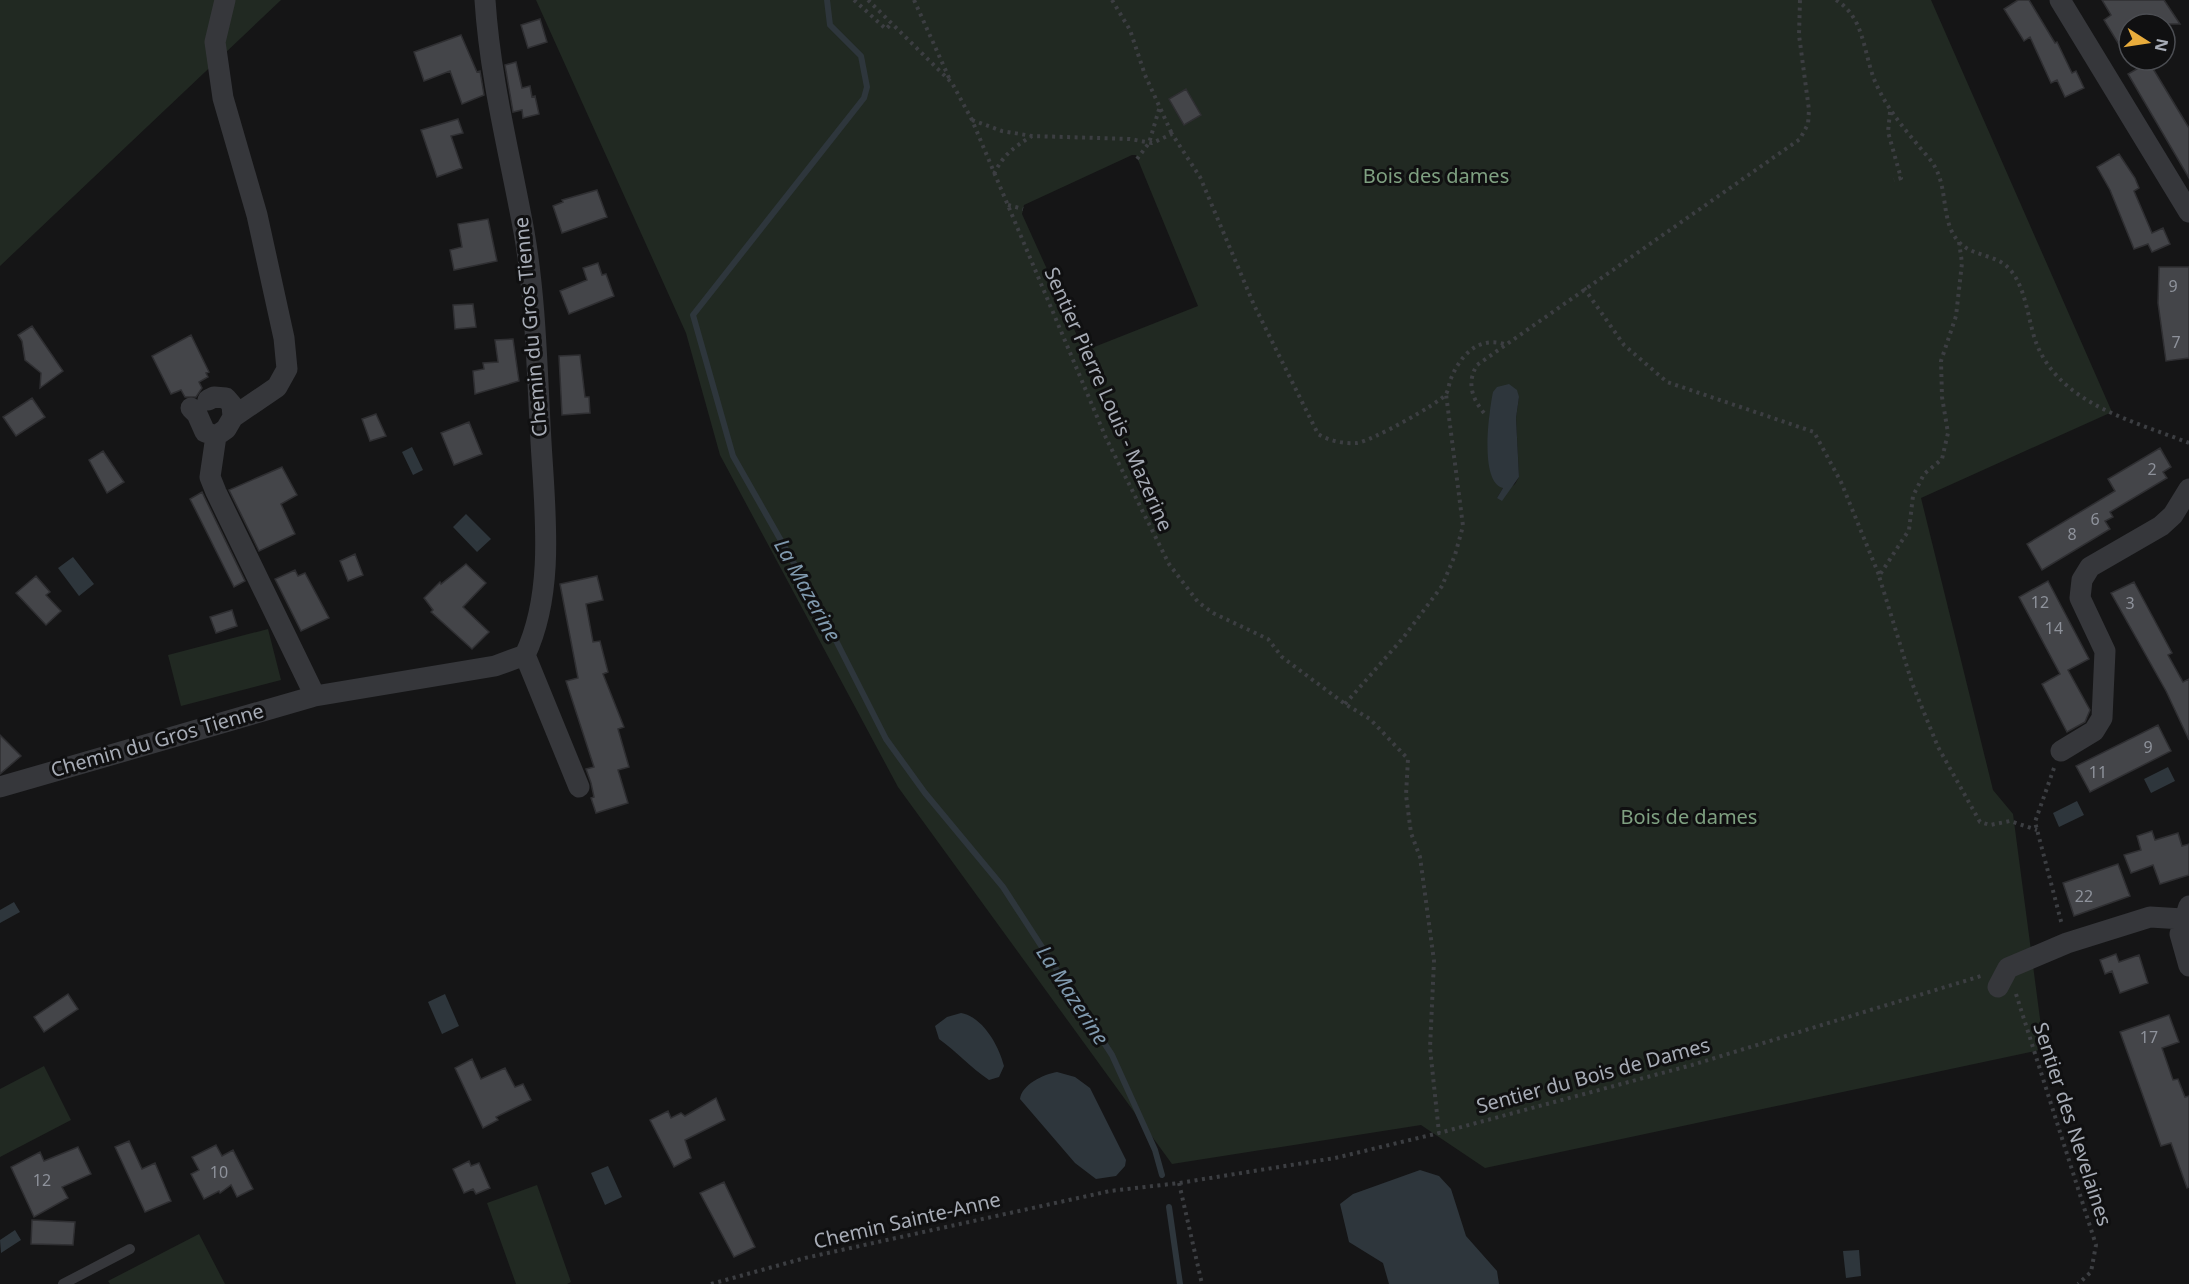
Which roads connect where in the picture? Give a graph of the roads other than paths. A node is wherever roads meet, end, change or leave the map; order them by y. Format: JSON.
{"nodes":[{"id":1,"x":225,"y":0,"type":"edge"},
{"id":2,"x":485,"y":0,"type":"edge"},
{"id":3,"x":2060,"y":0,"type":"edge"},
{"id":4,"x":2189,"y":212,"type":"edge"},
{"id":5,"x":233,"y":417,"type":"junction"},
{"id":6,"x":216,"y":436,"type":"junction"},
{"id":7,"x":2189,"y":489,"type":"edge"},
{"id":8,"x":525,"y":655,"type":"junction"},
{"id":9,"x":315,"y":696,"type":"junction"},
{"id":10,"x":2061,"y":751,"type":"road end"},
{"id":11,"x":0,"y":786,"type":"edge"},
{"id":12,"x":579,"y":787,"type":"dead end"},
{"id":13,"x":2186,"y":913,"type":"edge"},
{"id":14,"x":2189,"y":966,"type":"edge"},
{"id":15,"x":1998,"y":987,"type":"dead end"},
{"id":16,"x":129,"y":1249,"type":"dead end"},
{"id":17,"x":63,"y":1284,"type":"edge"}],
"edges":[{"from":1,"to":5,"type":"street"},
{"from":2,"to":8,"type":"street","name":"Chemin du Gros Tienne"},
{"from":3,"to":4,"type":"street"},
{"from":5,"to":6,"type":"street"},
{"from":5,"to":6,"type":"street"},
{"from":6,"to":9,"type":"street"},
{"from":7,"to":10,"type":"street"},
{"from":8,"to":9,"type":"street","name":"Chemin du Gros Tienne"},
{"from":8,"to":12,"type":"street"},
{"from":9,"to":11,"type":"street","name":"Chemin du Gros Tienne"},
{"from":13,"to":14,"type":"street"},
{"from":13,"to":15,"type":"street"},
{"from":16,"to":17,"type":"lane"}]}
